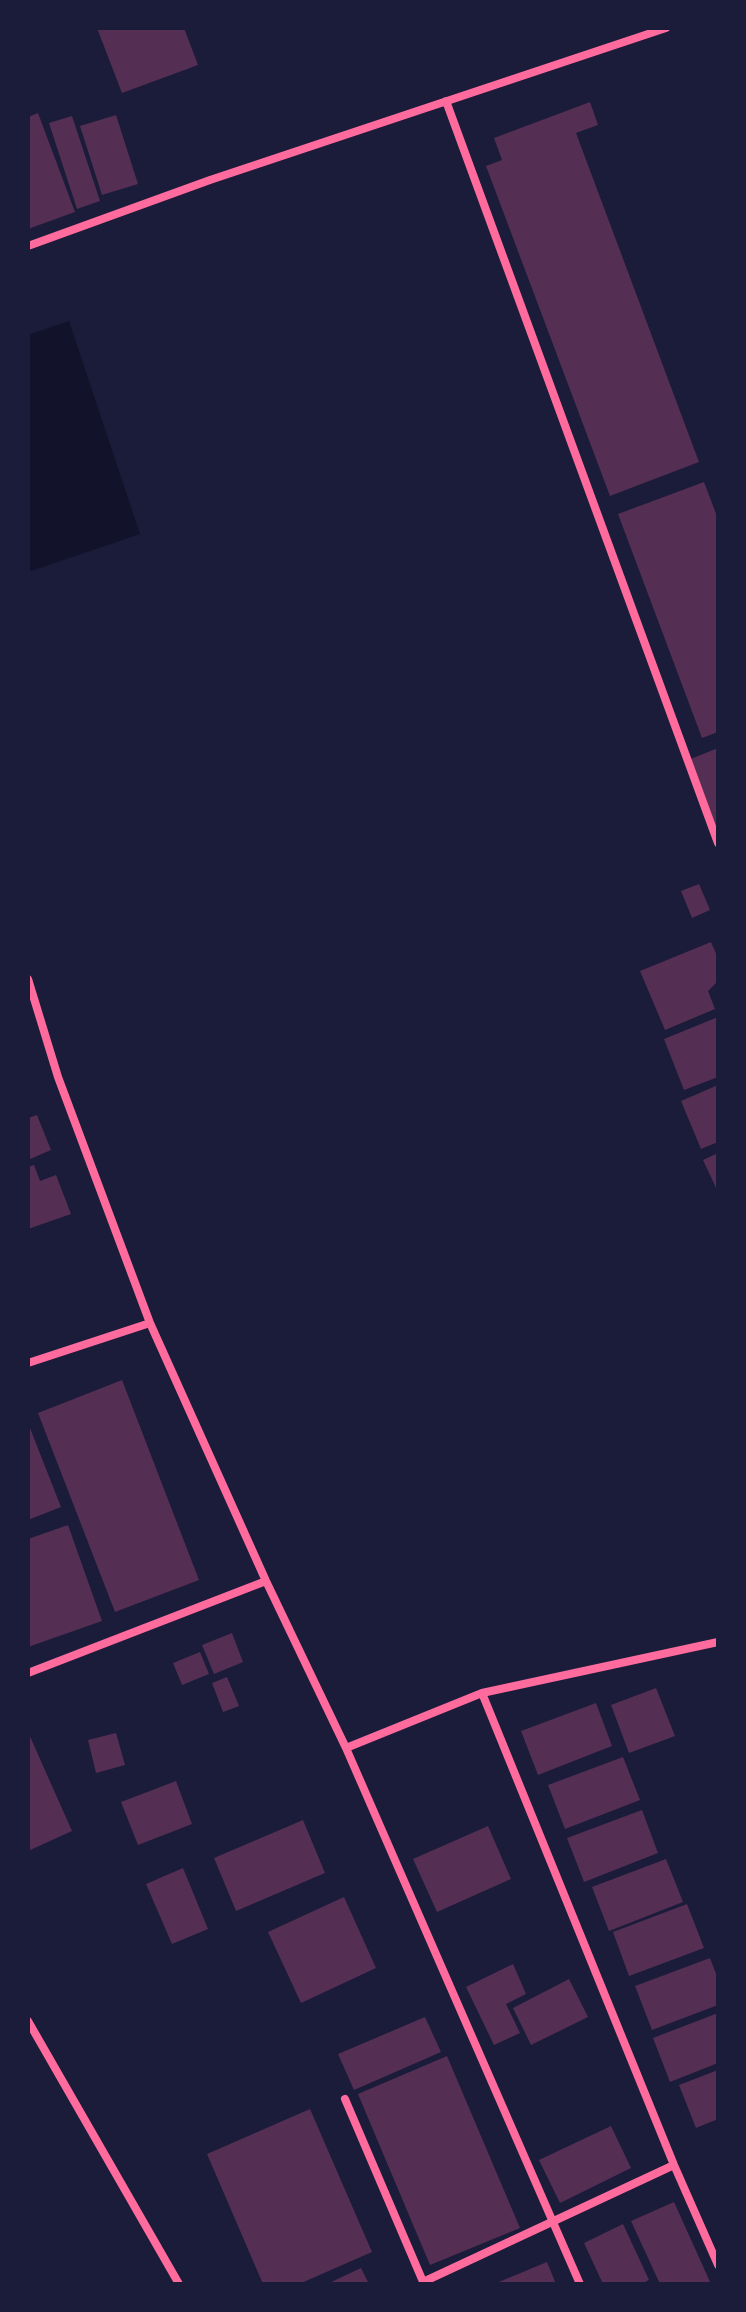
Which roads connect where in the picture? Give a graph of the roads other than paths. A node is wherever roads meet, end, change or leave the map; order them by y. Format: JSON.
{"nodes":[{"id":1,"x":666,"y":28,"type":"edge"},
{"id":2,"x":446,"y":101,"type":"junction"},
{"id":3,"x":28,"y":246,"type":"edge"},
{"id":4,"x":718,"y":843,"type":"edge"},
{"id":5,"x":28,"y":979,"type":"edge"},
{"id":6,"x":150,"y":1323,"type":"junction"},
{"id":7,"x":28,"y":1363,"type":"edge"},
{"id":8,"x":266,"y":1581,"type":"junction"},
{"id":9,"x":718,"y":1642,"type":"edge"},
{"id":10,"x":28,"y":1673,"type":"edge"},
{"id":11,"x":482,"y":1693,"type":"junction"},
{"id":12,"x":346,"y":1748,"type":"junction"},
{"id":13,"x":28,"y":2021,"type":"edge"},
{"id":14,"x":345,"y":2099,"type":"dead end"},
{"id":15,"x":674,"y":2165,"type":"junction"},
{"id":16,"x":553,"y":2222,"type":"junction"},
{"id":17,"x":718,"y":2265,"type":"edge"},
{"id":18,"x":423,"y":2283,"type":"edge"},
{"id":19,"x":179,"y":2284,"type":"edge"},
{"id":20,"x":580,"y":2284,"type":"edge"}],
"edges":[{"from":1,"to":2,"type":"street"},
{"from":2,"to":3,"type":"street"},
{"from":2,"to":4,"type":"street"},
{"from":5,"to":6,"type":"street"},
{"from":6,"to":7,"type":"street"},
{"from":6,"to":8,"type":"street"},
{"from":8,"to":10,"type":"street"},
{"from":8,"to":12,"type":"street"},
{"from":9,"to":11,"type":"street"},
{"from":11,"to":12,"type":"street"},
{"from":11,"to":15,"type":"street"},
{"from":12,"to":16,"type":"street"},
{"from":13,"to":19,"type":"street"},
{"from":14,"to":18,"type":"street"},
{"from":15,"to":16,"type":"street"},
{"from":15,"to":17,"type":"street"},
{"from":16,"to":18,"type":"street"},
{"from":16,"to":20,"type":"street"}]}
